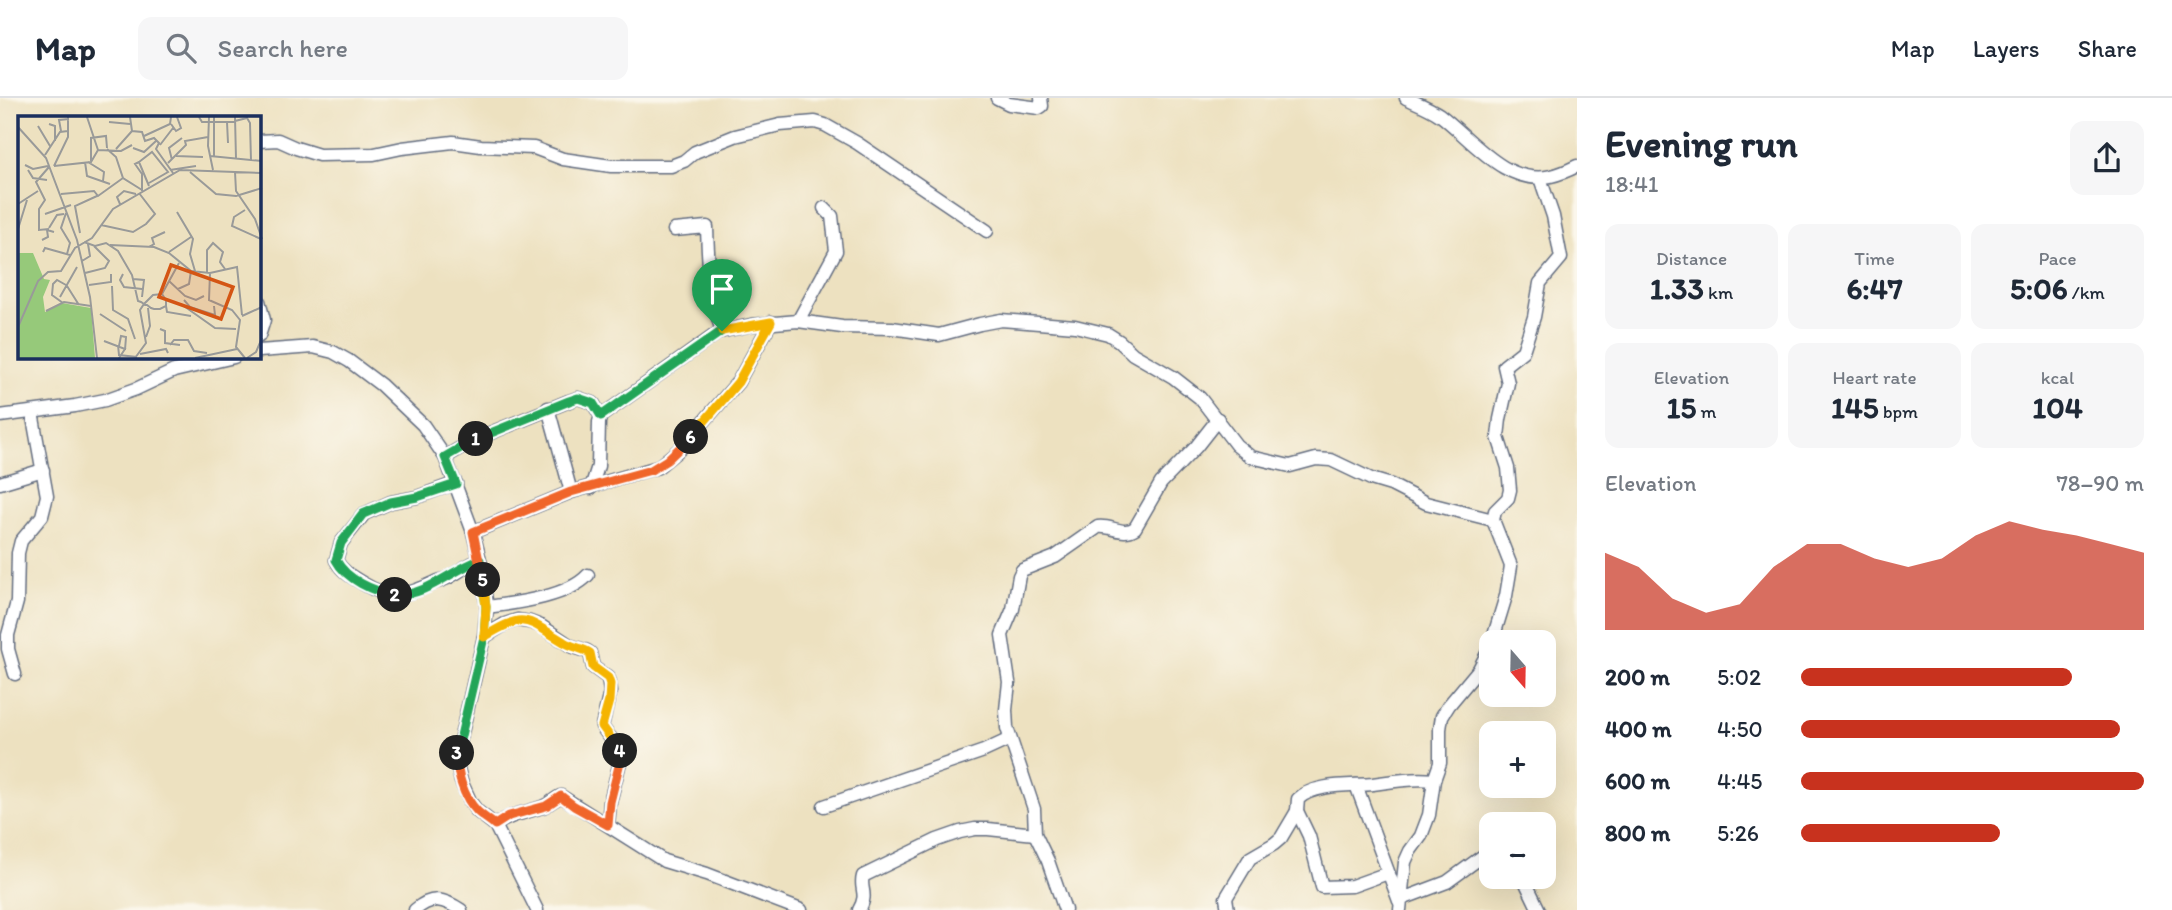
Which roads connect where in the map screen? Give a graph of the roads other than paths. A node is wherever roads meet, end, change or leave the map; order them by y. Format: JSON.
{"nodes":[{"id":1,"x":997,"y":98,"type":"edge"},
{"id":2,"x":1041,"y":98,"type":"edge"},
{"id":3,"x":1405,"y":98,"type":"edge"},
{"id":4,"x":261,"y":141,"type":"edge"},
{"id":5,"x":1577,"y":166,"type":"edge"},
{"id":6,"x":1540,"y":177,"type":"junction"},
{"id":7,"x":824,"y":208,"type":"dead end"},
{"id":8,"x":674,"y":230,"type":"dead end"},
{"id":9,"x":987,"y":231,"type":"dead end"},
{"id":10,"x":261,"y":309,"type":"edge"},
{"id":11,"x":798,"y":321,"type":"junction"},
{"id":12,"x":771,"y":322,"type":"junction"},
{"id":13,"x":261,"y":330,"type":"edge"},
{"id":14,"x":722,"y":331,"type":"junction"},
{"id":15,"x":261,"y":351,"type":"edge"},
{"id":16,"x":225,"y":359,"type":"edge"},
{"id":17,"x":548,"y":408,"type":"junction"},
{"id":18,"x":32,"y":412,"type":"junction"},
{"id":19,"x":0,"y":416,"type":"edge"},
{"id":20,"x":601,"y":416,"type":"junction"},
{"id":21,"x":1218,"y":419,"type":"junction"},
{"id":22,"x":445,"y":457,"type":"junction"},
{"id":23,"x":43,"y":470,"type":"junction"},
{"id":24,"x":0,"y":483,"type":"edge"},
{"id":25,"x":456,"y":484,"type":"junction"},
{"id":26,"x":591,"y":488,"type":"junction"},
{"id":27,"x":571,"y":492,"type":"junction"},
{"id":28,"x":1493,"y":520,"type":"junction"},
{"id":29,"x":473,"y":532,"type":"junction"},
{"id":30,"x":480,"y":560,"type":"junction"},
{"id":31,"x":588,"y":575,"type":"dead end"},
{"id":32,"x":486,"y":607,"type":"junction"},
{"id":33,"x":1496,"y":630,"type":"edge"},
{"id":34,"x":484,"y":637,"type":"junction"},
{"id":35,"x":1479,"y":669,"type":"edge"},
{"id":36,"x":15,"y":674,"type":"dead end"},
{"id":37,"x":1010,"y":739,"type":"junction"},
{"id":38,"x":1434,"y":780,"type":"junction"},
{"id":39,"x":1356,"y":785,"type":"junction"},
{"id":40,"x":824,"y":806,"type":"dead end"},
{"id":41,"x":1297,"y":811,"type":"junction"},
{"id":42,"x":495,"y":825,"type":"junction"},
{"id":43,"x":608,"y":825,"type":"junction"},
{"id":44,"x":1035,"y":834,"type":"junction"},
{"id":45,"x":1479,"y":859,"type":"edge"},
{"id":46,"x":1388,"y":873,"type":"junction"},
{"id":47,"x":1529,"y":889,"type":"edge"},
{"id":48,"x":1401,"y":905,"type":"edge"},
{"id":49,"x":415,"y":910,"type":"edge"},
{"id":50,"x":461,"y":910,"type":"edge"},
{"id":51,"x":537,"y":910,"type":"edge"},
{"id":52,"x":801,"y":910,"type":"edge"},
{"id":53,"x":859,"y":910,"type":"edge"},
{"id":54,"x":1065,"y":910,"type":"edge"},
{"id":55,"x":1228,"y":910,"type":"edge"},
{"id":56,"x":1539,"y":910,"type":"edge"}],
"edges":[{"from":1,"to":2,"type":"street"},
{"from":3,"to":6,"type":"street"},
{"from":4,"to":9,"type":"street"},
{"from":5,"to":6,"type":"street"},
{"from":6,"to":28,"type":"street"},
{"from":7,"to":11,"type":"street"},
{"from":8,"to":14,"type":"street"},
{"from":10,"to":13,"type":"street"},
{"from":11,"to":12,"type":"street"},
{"from":11,"to":21,"type":"street"},
{"from":12,"to":14,"type":"street"},
{"from":12,"to":26,"type":"street"},
{"from":14,"to":20,"type":"street"},
{"from":15,"to":22,"type":"street"},
{"from":16,"to":18,"type":"street"},
{"from":17,"to":20,"type":"street"},
{"from":17,"to":22,"type":"street"},
{"from":17,"to":27,"type":"street"},
{"from":18,"to":19,"type":"street"},
{"from":18,"to":23,"type":"street"},
{"from":20,"to":26,"type":"street"},
{"from":21,"to":28,"type":"street"},
{"from":21,"to":37,"type":"street"},
{"from":22,"to":25,"type":"street"},
{"from":23,"to":24,"type":"street"},
{"from":23,"to":36,"type":"street"},
{"from":25,"to":29,"type":"street"},
{"from":25,"to":30,"type":"street"},
{"from":26,"to":27,"type":"street"},
{"from":27,"to":29,"type":"street"},
{"from":28,"to":33,"type":"street"},
{"from":29,"to":30,"type":"street"},
{"from":30,"to":32,"type":"street"},
{"from":31,"to":32,"type":"street"},
{"from":32,"to":34,"type":"street"},
{"from":34,"to":42,"type":"street"},
{"from":34,"to":43,"type":"street"},
{"from":35,"to":38,"type":"street"},
{"from":37,"to":40,"type":"street"},
{"from":37,"to":44,"type":"street"},
{"from":38,"to":39,"type":"street"},
{"from":38,"to":48,"type":"street"},
{"from":39,"to":41,"type":"street"},
{"from":39,"to":46,"type":"street"},
{"from":41,"to":46,"type":"street"},
{"from":41,"to":55,"type":"street"},
{"from":42,"to":43,"type":"street"},
{"from":42,"to":51,"type":"street"},
{"from":43,"to":52,"type":"street"},
{"from":44,"to":53,"type":"street"},
{"from":44,"to":54,"type":"street"},
{"from":45,"to":48,"type":"street"},
{"from":46,"to":48,"type":"street"},
{"from":47,"to":56,"type":"street"},
{"from":49,"to":50,"type":"street"}]}
